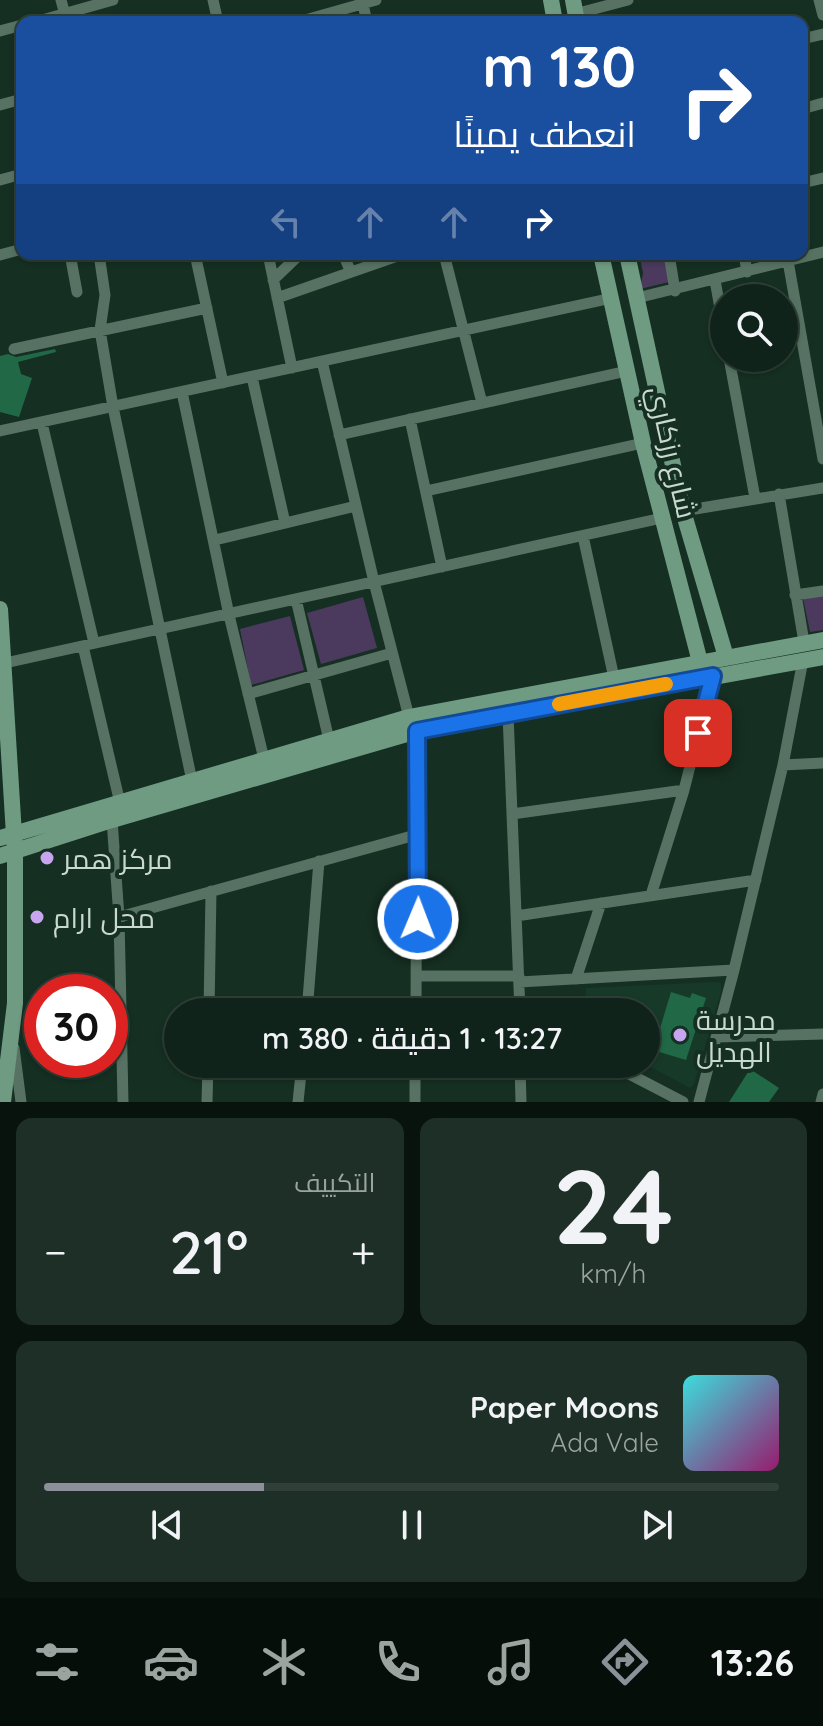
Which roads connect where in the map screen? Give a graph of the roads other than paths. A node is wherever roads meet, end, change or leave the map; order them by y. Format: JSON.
{"nodes":[{"id":1,"x":113,"y":0,"type":"edge"},
{"id":2,"x":376,"y":0,"type":"edge"},
{"id":3,"x":628,"y":0,"type":"edge"},
{"id":4,"x":819,"y":0,"type":"edge"},
{"id":5,"x":363,"y":2,"type":"edge"},
{"id":6,"x":575,"y":12,"type":"edge"},
{"id":7,"x":823,"y":15,"type":"edge"},
{"id":8,"x":71,"y":16,"type":"edge"},
{"id":9,"x":318,"y":16,"type":"edge"},
{"id":10,"x":71,"y":260,"type":"edge"},
{"id":11,"x":100,"y":260,"type":"edge"},
{"id":12,"x":196,"y":260,"type":"edge"},
{"id":13,"x":269,"y":260,"type":"edge"},
{"id":14,"x":294,"y":260,"type":"edge"},
{"id":15,"x":346,"y":260,"type":"edge"},
{"id":16,"x":383,"y":260,"type":"edge"},
{"id":17,"x":446,"y":260,"type":"edge"},
{"id":18,"x":602,"y":260,"type":"edge"},
{"id":19,"x":628,"y":260,"type":"edge"},
{"id":20,"x":670,"y":260,"type":"edge"},
{"id":21,"x":745,"y":260,"type":"edge"},
{"id":22,"x":792,"y":260,"type":"edge"},
{"id":23,"x":788,"y":261,"type":"junction"},
{"id":24,"x":350,"y":270,"type":"junction"},
{"id":25,"x":747,"y":272,"type":"junction"},
{"id":26,"x":273,"y":280,"type":"junction"},
{"id":27,"x":715,"y":280,"type":"junction"},
{"id":28,"x":716,"y":284,"type":"edge"},
{"id":29,"x":675,"y":291,"type":"junction"},
{"id":30,"x":77,"y":292,"type":"dead end"},
{"id":31,"x":277,"y":298,"type":"junction"},
{"id":32,"x":612,"y":298,"type":"junction"},
{"id":33,"x":637,"y":298,"type":"junction"},
{"id":34,"x":207,"y":308,"type":"junction"},
{"id":35,"x":100,"y":330,"type":"junction"},
{"id":36,"x":464,"y":331,"type":"junction"},
{"id":37,"x":14,"y":349,"type":"dead end"},
{"id":38,"x":322,"y":361,"type":"junction"},
{"id":39,"x":292,"y":368,"type":"junction"},
{"id":40,"x":627,"y":371,"type":"junction"},
{"id":41,"x":732,"y":372,"type":"edge"},
{"id":42,"x":252,"y":377,"type":"junction"},
{"id":43,"x":223,"y":383,"type":"junction"},
{"id":44,"x":182,"y":392,"type":"junction"},
{"id":45,"x":482,"y":403,"type":"junction"},
{"id":46,"x":113,"y":407,"type":"junction"},
{"id":47,"x":410,"y":419,"type":"junction"},
{"id":48,"x":42,"y":423,"type":"junction"},
{"id":49,"x":0,"y":431,"type":"edge"},
{"id":50,"x":339,"y":435,"type":"junction"},
{"id":51,"x":643,"y":443,"type":"junction"},
{"id":52,"x":823,"y":459,"type":"edge"},
{"id":53,"x":823,"y":488,"type":"edge"},
{"id":54,"x":426,"y":491,"type":"junction"},
{"id":55,"x":779,"y":494,"type":"junction"},
{"id":56,"x":755,"y":498,"type":"junction"},
{"id":57,"x":356,"y":506,"type":"junction"},
{"id":58,"x":683,"y":511,"type":"junction"},
{"id":59,"x":662,"y":518,"type":"junction"},
{"id":60,"x":285,"y":523,"type":"junction"},
{"id":61,"x":583,"y":536,"type":"junction"},
{"id":62,"x":215,"y":540,"type":"junction"},
{"id":63,"x":442,"y":567,"type":"junction"},
{"id":64,"x":374,"y":582,"type":"junction"},
{"id":65,"x":823,"y":591,"type":"edge"},
{"id":66,"x":795,"y":595,"type":"junction"},
{"id":67,"x":296,"y":599,"type":"junction"},
{"id":68,"x":0,"y":609,"type":"edge"},
{"id":69,"x":711,"y":610,"type":"junction"},
{"id":70,"x":229,"y":615,"type":"junction"},
{"id":71,"x":688,"y":616,"type":"junction"},
{"id":72,"x":159,"y":629,"type":"junction"},
{"id":73,"x":823,"y":640,"type":"edge"},
{"id":74,"x":804,"y":642,"type":"junction"},
{"id":75,"x":88,"y":645,"type":"junction"},
{"id":76,"x":392,"y":653,"type":"junction"},
{"id":77,"x":726,"y":657,"type":"junction"},
{"id":78,"x":823,"y":657,"type":"edge"},
{"id":79,"x":803,"y":660,"type":"junction"},
{"id":80,"x":700,"y":662,"type":"junction"},
{"id":81,"x":5,"y":663,"type":"junction"},
{"id":82,"x":314,"y":675,"type":"junction"},
{"id":83,"x":713,"y":676,"type":"junction"},
{"id":84,"x":614,"y":678,"type":"junction"},
{"id":85,"x":248,"y":694,"type":"junction"},
{"id":86,"x":463,"y":714,"type":"junction"},
{"id":87,"x":508,"y":714,"type":"junction"},
{"id":88,"x":413,"y":724,"type":"junction"},
{"id":89,"x":329,"y":740,"type":"junction"},
{"id":90,"x":264,"y":759,"type":"junction"},
{"id":91,"x":823,"y":763,"type":"edge"},
{"id":92,"x":783,"y":765,"type":"junction"},
{"id":93,"x":192,"y":781,"type":"junction"},
{"id":94,"x":684,"y":790,"type":"junction"},
{"id":95,"x":120,"y":803,"type":"junction"},
{"id":96,"x":512,"y":814,"type":"junction"},
{"id":97,"x":112,"y":820,"type":"junction"},
{"id":98,"x":419,"y":834,"type":"junction"},
{"id":99,"x":7,"y":836,"type":"edge"},
{"id":100,"x":8,"y":854,"type":"edge"},
{"id":101,"x":319,"y":861,"type":"junction"},
{"id":102,"x":756,"y":880,"type":"junction"},
{"id":103,"x":211,"y":891,"type":"junction"},
{"id":104,"x":651,"y":895,"type":"junction"},
{"id":105,"x":601,"y":903,"type":"junction"},
{"id":106,"x":516,"y":916,"type":"junction"},
{"id":107,"x":119,"y":917,"type":"junction"},
{"id":108,"x":734,"y":970,"type":"junction"},
{"id":109,"x":417,"y":976,"type":"junction"},
{"id":110,"x":519,"y":979,"type":"junction"},
{"id":111,"x":576,"y":979,"type":"junction"},
{"id":112,"x":209,"y":998,"type":"edge"},
{"id":113,"x":308,"y":998,"type":"edge"},
{"id":114,"x":416,"y":998,"type":"edge"},
{"id":115,"x":520,"y":998,"type":"edge"},
{"id":116,"x":822,"y":1031,"type":"edge"},
{"id":117,"x":12,"y":1035,"type":"junction"},
{"id":118,"x":716,"y":1037,"type":"junction"},
{"id":119,"x":208,"y":1078,"type":"edge"},
{"id":120,"x":301,"y":1078,"type":"edge"},
{"id":121,"x":415,"y":1078,"type":"edge"},
{"id":122,"x":520,"y":1078,"type":"edge"},
{"id":123,"x":637,"y":1078,"type":"edge"},
{"id":124,"x":823,"y":1094,"type":"edge"},
{"id":125,"x":3,"y":1102,"type":"edge"},
{"id":126,"x":21,"y":1102,"type":"edge"},
{"id":127,"x":123,"y":1102,"type":"edge"},
{"id":128,"x":207,"y":1102,"type":"edge"},
{"id":129,"x":298,"y":1102,"type":"edge"},
{"id":130,"x":415,"y":1102,"type":"edge"},
{"id":131,"x":521,"y":1102,"type":"edge"},
{"id":132,"x":683,"y":1102,"type":"edge"},
{"id":133,"x":699,"y":1102,"type":"edge"},
{"id":134,"x":821,"y":1102,"type":"edge"}],
"edges":[{"from":1,"to":8,"type":"street"},
{"from":2,"to":5,"type":"street"},
{"from":3,"to":6,"type":"street"},
{"from":4,"to":7,"type":"street"},
{"from":5,"to":9,"type":"street"},
{"from":10,"to":30,"type":"street"},
{"from":11,"to":35,"type":"street"},
{"from":12,"to":34,"type":"street"},
{"from":13,"to":26,"type":"street"},
{"from":14,"to":26,"type":"street"},
{"from":15,"to":24,"type":"street"},
{"from":16,"to":24,"type":"street"},
{"from":17,"to":36,"type":"street"},
{"from":18,"to":32,"type":"street","name":"شارع رزكاري"},
{"from":19,"to":33,"type":"street","name":"شارع رزكاري"},
{"from":20,"to":29,"type":"street"},
{"from":21,"to":25,"type":"street"},
{"from":22,"to":23,"type":"street"},
{"from":23,"to":25,"type":"street"},
{"from":23,"to":52,"type":"street"},
{"from":24,"to":31,"type":"street"},
{"from":25,"to":27,"type":"street"},
{"from":26,"to":31,"type":"street"},
{"from":27,"to":28,"type":"street"},
{"from":27,"to":29,"type":"street"},
{"from":29,"to":33,"type":"street"},
{"from":31,"to":39,"type":"street"},
{"from":32,"to":36,"type":"street"},
{"from":32,"to":40,"type":"street","name":"شارع رزكاري"},
{"from":33,"to":58,"type":"street","name":"شارع رزكاري"},
{"from":34,"to":35,"type":"street"},
{"from":34,"to":43,"type":"street"},
{"from":35,"to":37,"type":"street"},
{"from":35,"to":46,"type":"street"},
{"from":36,"to":38,"type":"street"},
{"from":36,"to":45,"type":"street"},
{"from":38,"to":39,"type":"street"},
{"from":38,"to":50,"type":"street"},
{"from":39,"to":42,"type":"street"},
{"from":40,"to":45,"type":"street"},
{"from":40,"to":51,"type":"street","name":"شارع رزكاري"},
{"from":41,"to":56,"type":"street"},
{"from":42,"to":43,"type":"street"},
{"from":42,"to":60,"type":"street"},
{"from":43,"to":44,"type":"street"},
{"from":44,"to":46,"type":"street"},
{"from":44,"to":62,"type":"street"},
{"from":45,"to":47,"type":"street"},
{"from":46,"to":48,"type":"street"},
{"from":46,"to":72,"type":"street"},
{"from":47,"to":50,"type":"street"},
{"from":47,"to":54,"type":"street"},
{"from":48,"to":49,"type":"street"},
{"from":48,"to":75,"type":"street"},
{"from":50,"to":57,"type":"street"},
{"from":51,"to":54,"type":"street"},
{"from":51,"to":59,"type":"street","name":"شارع رزكاري"},
{"from":53,"to":55,"type":"street"},
{"from":54,"to":63,"type":"street"},
{"from":55,"to":56,"type":"street"},
{"from":55,"to":66,"type":"street"},
{"from":56,"to":58,"type":"street"},
{"from":57,"to":60,"type":"street"},
{"from":57,"to":64,"type":"street"},
{"from":58,"to":69,"type":"street","name":"شارع رزكاري"},
{"from":59,"to":61,"type":"street"},
{"from":59,"to":71,"type":"street","name":"شارع رزكاري"},
{"from":60,"to":62,"type":"street"},
{"from":61,"to":63,"type":"street"},
{"from":61,"to":84,"type":"street"},
{"from":62,"to":70,"type":"street"},
{"from":63,"to":64,"type":"street"},
{"from":64,"to":67,"type":"street"},
{"from":64,"to":76,"type":"street"},
{"from":65,"to":66,"type":"street"},
{"from":66,"to":74,"type":"street"},
{"from":67,"to":70,"type":"street"},
{"from":67,"to":82,"type":"street"},
{"from":68,"to":81,"type":"street"},
{"from":69,"to":71,"type":"street"},
{"from":69,"to":77,"type":"street","name":"شارع رزكاري"},
{"from":70,"to":72,"type":"street"},
{"from":70,"to":85,"type":"street"},
{"from":71,"to":80,"type":"street","name":"شارع رزكاري"},
{"from":72,"to":75,"type":"street"},
{"from":72,"to":93,"type":"street"},
{"from":73,"to":74,"type":"street"},
{"from":74,"to":77,"type":"street"},
{"from":75,"to":81,"type":"street"},
{"from":75,"to":95,"type":"street"},
{"from":76,"to":82,"type":"street"},
{"from":76,"to":88,"type":"street"},
{"from":77,"to":80,"type":"street"},
{"from":78,"to":79,"type":"street"},
{"from":79,"to":83,"type":"street"},
{"from":79,"to":92,"type":"street"},
{"from":80,"to":84,"type":"street"},
{"from":81,"to":99,"type":"street"},
{"from":82,"to":85,"type":"street"},
{"from":82,"to":89,"type":"street"},
{"from":83,"to":87,"type":"street"},
{"from":83,"to":94,"type":"street"},
{"from":84,"to":86,"type":"street"},
{"from":85,"to":90,"type":"street"},
{"from":86,"to":87,"type":"street"},
{"from":86,"to":88,"type":"street"},
{"from":87,"to":96,"type":"street"},
{"from":88,"to":89,"type":"street"},
{"from":88,"to":97,"type":"street"},
{"from":88,"to":98,"type":"street"},
{"from":89,"to":90,"type":"street"},
{"from":90,"to":93,"type":"street"},
{"from":91,"to":92,"type":"street"},
{"from":92,"to":102,"type":"street"},
{"from":93,"to":95,"type":"street"},
{"from":94,"to":96,"type":"street"},
{"from":94,"to":104,"type":"street"},
{"from":95,"to":99,"type":"street"},
{"from":96,"to":106,"type":"street"},
{"from":97,"to":100,"type":"street"},
{"from":97,"to":107,"type":"street"},
{"from":98,"to":101,"type":"street"},
{"from":98,"to":109,"type":"street"},
{"from":99,"to":100,"type":"street"},
{"from":100,"to":117,"type":"street"},
{"from":101,"to":103,"type":"street"},
{"from":101,"to":113,"type":"street"},
{"from":102,"to":104,"type":"street"},
{"from":102,"to":108,"type":"street"},
{"from":103,"to":107,"type":"street"},
{"from":103,"to":112,"type":"street"},
{"from":104,"to":105,"type":"street"},
{"from":105,"to":106,"type":"street"},
{"from":105,"to":111,"type":"street"},
{"from":106,"to":110,"type":"street"},
{"from":107,"to":127,"type":"street"},
{"from":108,"to":111,"type":"street"},
{"from":108,"to":118,"type":"street"},
{"from":109,"to":110,"type":"street"},
{"from":109,"to":114,"type":"street"},
{"from":110,"to":111,"type":"street"},
{"from":110,"to":115,"type":"street"},
{"from":116,"to":118,"type":"street"},
{"from":117,"to":125,"type":"street"},
{"from":117,"to":126,"type":"street"},
{"from":118,"to":133,"type":"street"},
{"from":119,"to":128,"type":"street"},
{"from":120,"to":129,"type":"street"},
{"from":121,"to":130,"type":"street"},
{"from":122,"to":131,"type":"street"},
{"from":123,"to":132,"type":"street"},
{"from":124,"to":134,"type":"street"}]}
